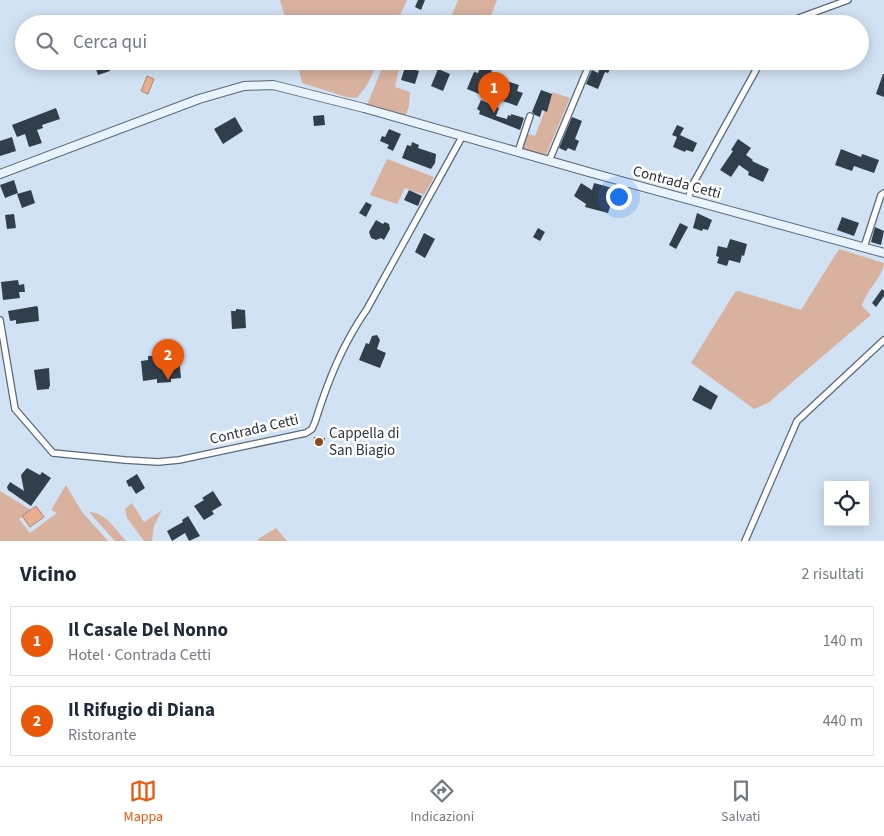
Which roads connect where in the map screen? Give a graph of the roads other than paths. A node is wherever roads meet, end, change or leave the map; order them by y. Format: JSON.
{"nodes":[{"id":1,"x":848,"y":0,"type":"edge"},
{"id":2,"x":805,"y":15,"type":"edge"},
{"id":3,"x":587,"y":70,"type":"edge"},
{"id":4,"x":756,"y":70,"type":"edge"},
{"id":5,"x":530,"y":116,"type":"dead end"},
{"id":6,"x":462,"y":136,"type":"junction"},
{"id":7,"x":518,"y":152,"type":"junction"},
{"id":8,"x":549,"y":161,"type":"junction"},
{"id":9,"x":0,"y":174,"type":"edge"},
{"id":10,"x":884,"y":193,"type":"edge"},
{"id":11,"x":688,"y":199,"type":"junction"},
{"id":12,"x":864,"y":247,"type":"junction"},
{"id":13,"x":884,"y":253,"type":"edge"},
{"id":14,"x":0,"y":320,"type":"edge"},
{"id":15,"x":884,"y":340,"type":"edge"},
{"id":16,"x":744,"y":541,"type":"edge"}],
"edges":[{"from":1,"to":2,"type":"street"},
{"from":3,"to":8,"type":"street"},
{"from":4,"to":11,"type":"street"},
{"from":5,"to":7,"type":"street"},
{"from":6,"to":7,"type":"main road","name":"Contrada Cetti"},
{"from":6,"to":9,"type":"main road","name":"Contrada Cetti"},
{"from":6,"to":14,"type":"street","name":"Contrada Cetti"},
{"from":7,"to":8,"type":"main road","name":"Contrada Cetti"},
{"from":8,"to":11,"type":"main road","name":"Contrada Cetti"},
{"from":10,"to":12,"type":"street"},
{"from":11,"to":12,"type":"main road","name":"Contrada Cetti"},
{"from":12,"to":13,"type":"main road","name":"Contrada Cetti"},
{"from":15,"to":16,"type":"street"}]}
